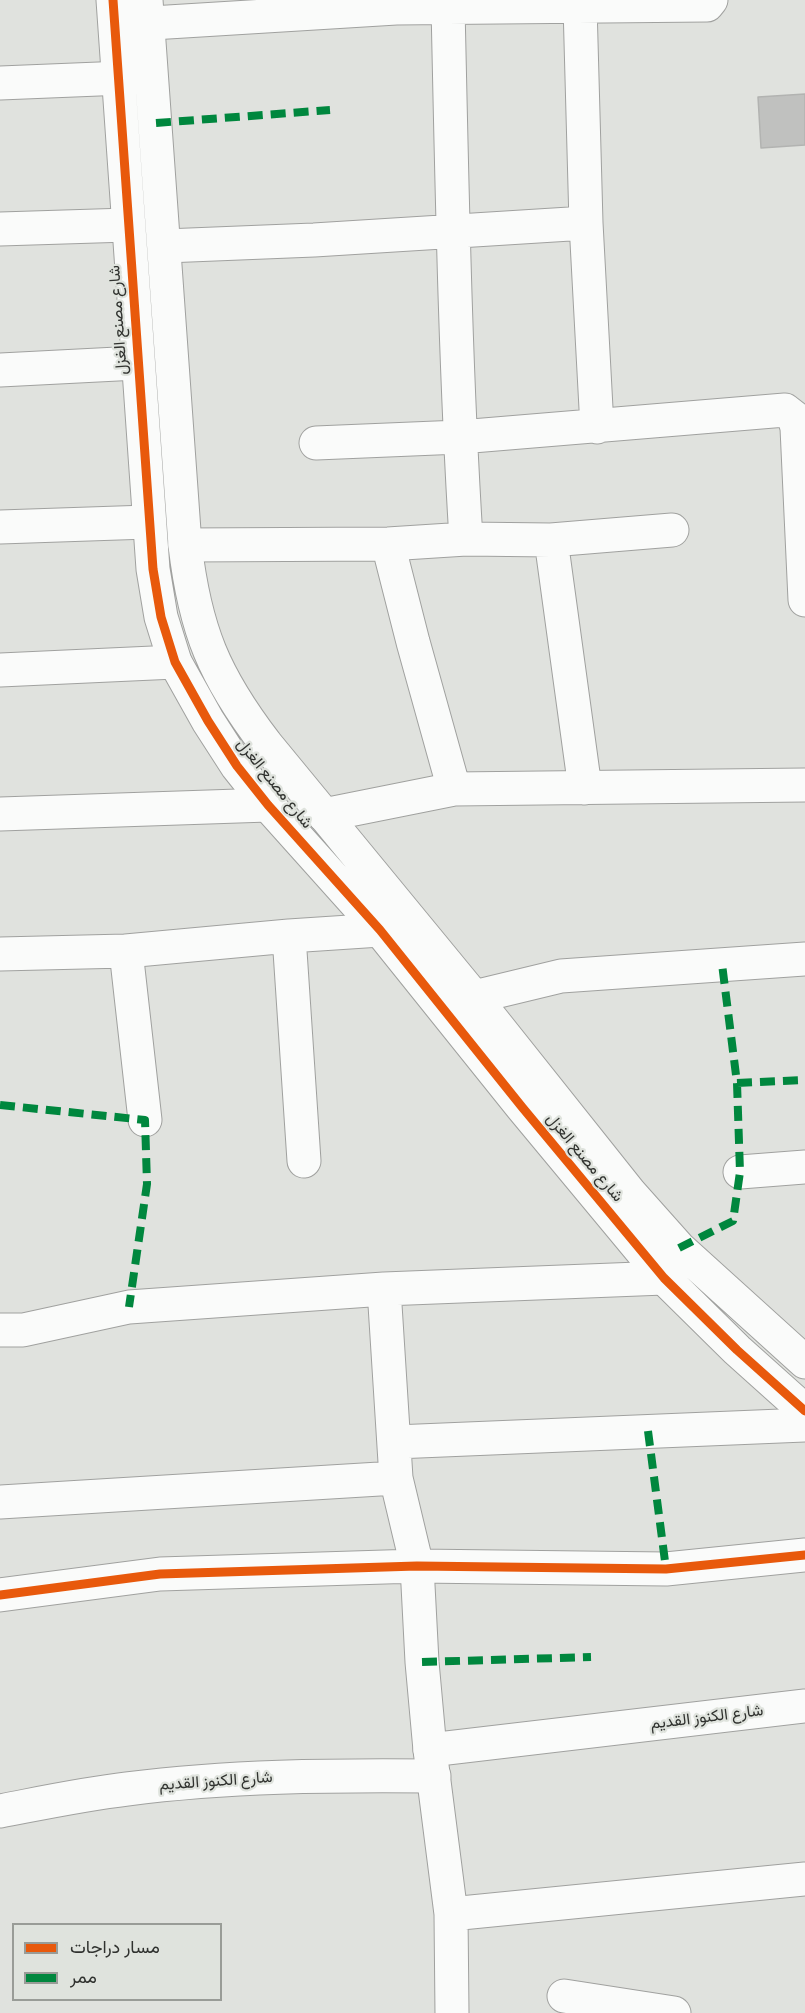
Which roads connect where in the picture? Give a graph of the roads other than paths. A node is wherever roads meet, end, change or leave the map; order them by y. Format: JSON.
{"nodes":[{"id":1,"x":711,"y":0,"type":"edge"},
{"id":2,"x":620,"y":2,"type":"edge"},
{"id":3,"x":484,"y":3,"type":"edge"},
{"id":4,"x":397,"y":4,"type":"edge"},
{"id":5,"x":580,"y":5,"type":"junction"},
{"id":6,"x":292,"y":6,"type":"edge"},
{"id":7,"x":448,"y":7,"type":"junction"},
{"id":8,"x":147,"y":12,"type":"edge"},
{"id":9,"x":114,"y":13,"type":"edge"},
{"id":10,"x":153,"y":77,"type":"junction"},
{"id":11,"x":118,"y":78,"type":"junction"},
{"id":12,"x":0,"y":83,"type":"edge"},
{"id":13,"x":586,"y":223,"type":"junction"},
{"id":14,"x":128,"y":225,"type":"junction"},
{"id":15,"x":0,"y":230,"type":"edge"},
{"id":16,"x":453,"y":232,"type":"junction"},
{"id":17,"x":165,"y":246,"type":"junction"},
{"id":18,"x":137,"y":363,"type":"junction"},
{"id":19,"x":0,"y":370,"type":"edge"},
{"id":20,"x":597,"y":427,"type":"junction"},
{"id":21,"x":460,"y":437,"type":"junction"},
{"id":22,"x":316,"y":443,"type":"dead end"},
{"id":23,"x":148,"y":522,"type":"junction"},
{"id":24,"x":0,"y":527,"type":"edge"},
{"id":25,"x":672,"y":530,"type":"dead end"},
{"id":26,"x":466,"y":539,"type":"junction"},
{"id":27,"x":551,"y":540,"type":"junction"},
{"id":28,"x":388,"y":544,"type":"junction"},
{"id":29,"x":185,"y":545,"type":"junction"},
{"id":30,"x":805,"y":600,"type":"edge"},
{"id":31,"x":175,"y":662,"type":"junction"},
{"id":32,"x":0,"y":670,"type":"edge"},
{"id":33,"x":805,"y":785,"type":"edge"},
{"id":34,"x":585,"y":788,"type":"junction"},
{"id":35,"x":454,"y":789,"type":"junction"},
{"id":36,"x":268,"y":805,"type":"junction"},
{"id":37,"x":0,"y":814,"type":"edge"},
{"id":38,"x":324,"y":815,"type":"junction"},
{"id":39,"x":380,"y":930,"type":"junction"},
{"id":40,"x":289,"y":936,"type":"junction"},
{"id":41,"x":126,"y":951,"type":"junction"},
{"id":42,"x":0,"y":954,"type":"edge"},
{"id":43,"x":805,"y":959,"type":"edge"},
{"id":44,"x":474,"y":997,"type":"junction"},
{"id":45,"x":145,"y":1120,"type":"dead end"},
{"id":46,"x":304,"y":1161,"type":"dead end"},
{"id":47,"x":805,"y":1167,"type":"edge"},
{"id":48,"x":740,"y":1172,"type":"dead end"},
{"id":49,"x":664,"y":1278,"type":"junction"},
{"id":50,"x":384,"y":1289,"type":"junction"},
{"id":51,"x":0,"y":1330,"type":"edge"},
{"id":52,"x":805,"y":1362,"type":"edge"},
{"id":53,"x":805,"y":1411,"type":"edge"},
{"id":54,"x":805,"y":1425,"type":"edge"},
{"id":55,"x":395,"y":1442,"type":"junction"},
{"id":56,"x":396,"y":1478,"type":"junction"},
{"id":57,"x":0,"y":1502,"type":"edge"},
{"id":58,"x":805,"y":1555,"type":"edge"},
{"id":59,"x":417,"y":1566,"type":"junction"},
{"id":60,"x":0,"y":1595,"type":"edge"},
{"id":61,"x":805,"y":1706,"type":"edge"},
{"id":62,"x":432,"y":1763,"type":"junction"},
{"id":63,"x":0,"y":1811,"type":"edge"},
{"id":64,"x":805,"y":1879,"type":"edge"},
{"id":65,"x":451,"y":1914,"type":"junction"},
{"id":66,"x":564,"y":1996,"type":"dead end"},
{"id":67,"x":452,"y":2013,"type":"edge"},
{"id":68,"x":674,"y":2013,"type":"edge"}],
"edges":[{"from":1,"to":2,"type":"street"},
{"from":2,"to":5,"type":"street"},
{"from":3,"to":5,"type":"street"},
{"from":3,"to":7,"type":"street"},
{"from":4,"to":6,"type":"street"},
{"from":4,"to":7,"type":"street"},
{"from":5,"to":13,"type":"street"},
{"from":6,"to":8,"type":"street"},
{"from":7,"to":16,"type":"street"},
{"from":8,"to":9,"type":"street"},
{"from":8,"to":10,"type":"street","name":"شارع مصنع الغزل"},
{"from":9,"to":11,"type":"street","name":"شارع مصنع الغزل"},
{"from":10,"to":11,"type":"street"},
{"from":10,"to":17,"type":"street","name":"شارع مصنع الغزل"},
{"from":11,"to":12,"type":"street"},
{"from":11,"to":14,"type":"street","name":"شارع مصنع الغزل"},
{"from":13,"to":16,"type":"street"},
{"from":13,"to":20,"type":"street"},
{"from":14,"to":15,"type":"street"},
{"from":14,"to":18,"type":"street","name":"شارع مصنع الغزل"},
{"from":16,"to":17,"type":"street"},
{"from":16,"to":21,"type":"street"},
{"from":17,"to":29,"type":"street","name":"شارع مصنع الغزل"},
{"from":18,"to":19,"type":"street"},
{"from":18,"to":23,"type":"street","name":"شارع مصنع الغزل"},
{"from":20,"to":21,"type":"street"},
{"from":20,"to":30,"type":"street"},
{"from":21,"to":22,"type":"street"},
{"from":21,"to":26,"type":"street"},
{"from":23,"to":24,"type":"street"},
{"from":23,"to":31,"type":"street","name":"شارع مصنع الغزل"},
{"from":25,"to":27,"type":"street"},
{"from":26,"to":27,"type":"street"},
{"from":26,"to":28,"type":"street"},
{"from":27,"to":34,"type":"street"},
{"from":28,"to":29,"type":"street"},
{"from":28,"to":35,"type":"street"},
{"from":29,"to":38,"type":"street","name":"شارع مصنع الغزل"},
{"from":31,"to":32,"type":"street"},
{"from":31,"to":36,"type":"street","name":"شارع مصنع الغزل"},
{"from":33,"to":34,"type":"street"},
{"from":34,"to":35,"type":"street"},
{"from":35,"to":38,"type":"street"},
{"from":36,"to":37,"type":"street"},
{"from":36,"to":39,"type":"street","name":"شارع مصنع الغزل"},
{"from":38,"to":44,"type":"street","name":"شارع مصنع الغزل"},
{"from":39,"to":40,"type":"street"},
{"from":39,"to":49,"type":"street","name":"شارع مصنع الغزل"},
{"from":40,"to":41,"type":"street"},
{"from":40,"to":46,"type":"street"},
{"from":41,"to":42,"type":"street"},
{"from":41,"to":45,"type":"street"},
{"from":43,"to":44,"type":"street"},
{"from":44,"to":52,"type":"street","name":"شارع مصنع الغزل"},
{"from":47,"to":48,"type":"street"},
{"from":49,"to":50,"type":"street"},
{"from":49,"to":53,"type":"street","name":"شارع مصنع الغزل"},
{"from":50,"to":51,"type":"street"},
{"from":50,"to":55,"type":"street"},
{"from":54,"to":55,"type":"street"},
{"from":55,"to":56,"type":"street"},
{"from":56,"to":57,"type":"street"},
{"from":56,"to":59,"type":"street"},
{"from":58,"to":59,"type":"street"},
{"from":59,"to":60,"type":"street"},
{"from":59,"to":62,"type":"street"},
{"from":61,"to":62,"type":"street","name":"شارع الكنوز القديم"},
{"from":62,"to":63,"type":"street","name":"شارع الكنوز القديم"},
{"from":62,"to":65,"type":"street"},
{"from":64,"to":65,"type":"street"},
{"from":65,"to":67,"type":"street"},
{"from":66,"to":68,"type":"street"}]}
